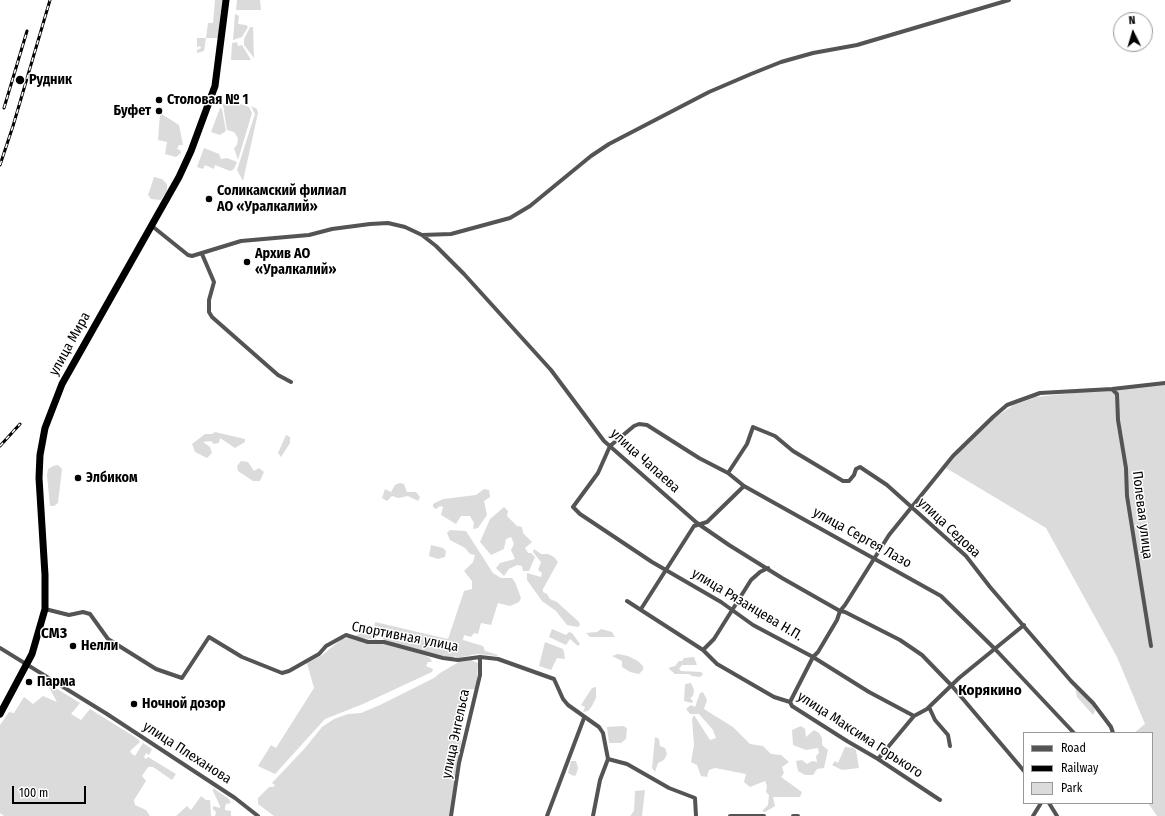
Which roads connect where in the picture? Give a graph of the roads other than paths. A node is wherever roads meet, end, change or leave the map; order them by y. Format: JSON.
{"nodes":[{"id":1,"x":226,"y":0,"type":"edge"},
{"id":2,"x":1009,"y":0,"type":"edge"},
{"id":3,"x":152,"y":226,"type":"junction"},
{"id":4,"x":422,"y":235,"type":"junction"},
{"id":5,"x":202,"y":254,"type":"junction"},
{"id":6,"x":291,"y":382,"type":"dead end"},
{"id":7,"x":1165,"y":383,"type":"edge"},
{"id":8,"x":1112,"y":389,"type":"junction"},
{"id":9,"x":610,"y":446,"type":"junction"},
{"id":10,"x":728,"y":473,"type":"junction"},
{"id":11,"x":744,"y":486,"type":"junction"},
{"id":12,"x":912,"y":509,"type":"junction"},
{"id":13,"x":700,"y":524,"type":"junction"},
{"id":14,"x":873,"y":558,"type":"junction"},
{"id":15,"x":768,"y":568,"type":"junction"},
{"id":16,"x":666,"y":570,"type":"junction"},
{"id":17,"x":627,"y":601,"type":"dead end"},
{"id":18,"x":45,"y":609,"type":"junction"},
{"id":19,"x":641,"y":609,"type":"junction"},
{"id":20,"x":732,"y":611,"type":"junction"},
{"id":21,"x":840,"y":611,"type":"junction"},
{"id":22,"x":1024,"y":625,"type":"junction"},
{"id":23,"x":1151,"y":646,"type":"dead end"},
{"id":24,"x":0,"y":648,"type":"edge"},
{"id":25,"x":995,"y":649,"type":"junction"},
{"id":26,"x":703,"y":650,"type":"junction"},
{"id":27,"x":480,"y":657,"type":"junction"},
{"id":28,"x":812,"y":657,"type":"junction"},
{"id":29,"x":27,"y":666,"type":"junction"},
{"id":30,"x":952,"y":686,"type":"junction"},
{"id":31,"x":790,"y":702,"type":"junction"},
{"id":32,"x":929,"y":707,"type":"junction"},
{"id":33,"x":0,"y":714,"type":"edge"},
{"id":34,"x":914,"y":716,"type":"junction"},
{"id":35,"x":584,"y":718,"type":"junction"},
{"id":36,"x":1073,"y":732,"type":"edge"},
{"id":37,"x":1113,"y":732,"type":"edge"},
{"id":38,"x":950,"y":746,"type":"dead end"},
{"id":39,"x":608,"y":759,"type":"junction"},
{"id":40,"x":878,"y":759,"type":"junction"},
{"id":41,"x":1023,"y":770,"type":"edge"},
{"id":42,"x":940,"y":800,"type":"dead end"},
{"id":43,"x":1040,"y":804,"type":"edge"},
{"id":44,"x":1050,"y":804,"type":"edge"},
{"id":45,"x":258,"y":816,"type":"edge"},
{"id":46,"x":451,"y":816,"type":"edge"},
{"id":47,"x":547,"y":816,"type":"edge"},
{"id":48,"x":593,"y":816,"type":"edge"},
{"id":49,"x":696,"y":816,"type":"edge"},
{"id":50,"x":730,"y":816,"type":"edge"},
{"id":51,"x":764,"y":816,"type":"edge"},
{"id":52,"x":793,"y":816,"type":"edge"},
{"id":53,"x":798,"y":816,"type":"edge"},
{"id":54,"x":1033,"y":816,"type":"edge"},
{"id":55,"x":1057,"y":816,"type":"edge"}],
"edges":[{"from":1,"to":3,"type":"highway","name":"улица Мира"},
{"from":2,"to":4,"type":"street"},
{"from":3,"to":5,"type":"street","name":"улица Чапаева"},
{"from":3,"to":18,"type":"highway","name":"улица Мира"},
{"from":4,"to":5,"type":"street","name":"улица Чапаева"},
{"from":4,"to":9,"type":"street","name":"улица Чапаева"},
{"from":5,"to":6,"type":"street"},
{"from":7,"to":8,"type":"street"},
{"from":8,"to":12,"type":"street"},
{"from":8,"to":23,"type":"street","name":"Полевая улица"},
{"from":9,"to":10,"type":"street","name":"улица Сергея Лазо"},
{"from":9,"to":13,"type":"street","name":"улица Чапаева"},
{"from":9,"to":16,"type":"street","name":"улица Рязанцева Н.П."},
{"from":10,"to":11,"type":"street","name":"улица Сергея Лазо"},
{"from":10,"to":12,"type":"street","name":"улица Седова"},
{"from":11,"to":13,"type":"street"},
{"from":11,"to":14,"type":"street","name":"улица Сергея Лазо"},
{"from":12,"to":14,"type":"street"},
{"from":12,"to":22,"type":"street","name":"улица Седова"},
{"from":13,"to":15,"type":"street","name":"улица Чапаева"},
{"from":13,"to":16,"type":"street"},
{"from":14,"to":21,"type":"street"},
{"from":14,"to":25,"type":"street","name":"улица Сергея Лазо"},
{"from":15,"to":20,"type":"street"},
{"from":15,"to":21,"type":"street","name":"улица Чапаева"},
{"from":16,"to":19,"type":"street"},
{"from":16,"to":20,"type":"street","name":"улица Рязанцева Н.П."},
{"from":17,"to":19,"type":"street","name":"улица Максима Горького"},
{"from":18,"to":27,"type":"street","name":"Спортивная улица"},
{"from":18,"to":29,"type":"highway","name":"улица Мира"},
{"from":19,"to":26,"type":"street","name":"улица Максима Горького"},
{"from":20,"to":26,"type":"street"},
{"from":20,"to":28,"type":"street","name":"улица Рязанцева Н.П."},
{"from":21,"to":28,"type":"street"},
{"from":21,"to":30,"type":"street","name":"улица Чапаева"},
{"from":22,"to":25,"type":"street"},
{"from":22,"to":37,"type":"street","name":"улица Седова"},
{"from":24,"to":29,"type":"street","name":"улица Плеханова"},
{"from":25,"to":30,"type":"street"},
{"from":25,"to":36,"type":"street","name":"улица Сергея Лазо"},
{"from":26,"to":31,"type":"street","name":"улица Максима Горького"},
{"from":27,"to":35,"type":"street","name":"Спортивная улица"},
{"from":27,"to":46,"type":"street","name":"улица Энгельса"},
{"from":28,"to":31,"type":"street"},
{"from":28,"to":34,"type":"street","name":"улица Рязанцева Н.П."},
{"from":29,"to":33,"type":"highway","name":"улица Мира"},
{"from":29,"to":45,"type":"street","name":"улица Плеханова"},
{"from":30,"to":32,"type":"street"},
{"from":30,"to":41,"type":"street","name":"улица Чапаева"},
{"from":31,"to":40,"type":"street","name":"улица Максима Горького"},
{"from":32,"to":34,"type":"street"},
{"from":32,"to":38,"type":"street"},
{"from":34,"to":40,"type":"street"},
{"from":35,"to":39,"type":"street","name":"Спортивная улица"},
{"from":35,"to":47,"type":"street"},
{"from":39,"to":48,"type":"street"},
{"from":39,"to":49,"type":"street"},
{"from":40,"to":42,"type":"street","name":"улица Максима Горького"},
{"from":43,"to":54,"type":"street"},
{"from":44,"to":55,"type":"street"},
{"from":50,"to":51,"type":"street"},
{"from":52,"to":53,"type":"street"}]}
